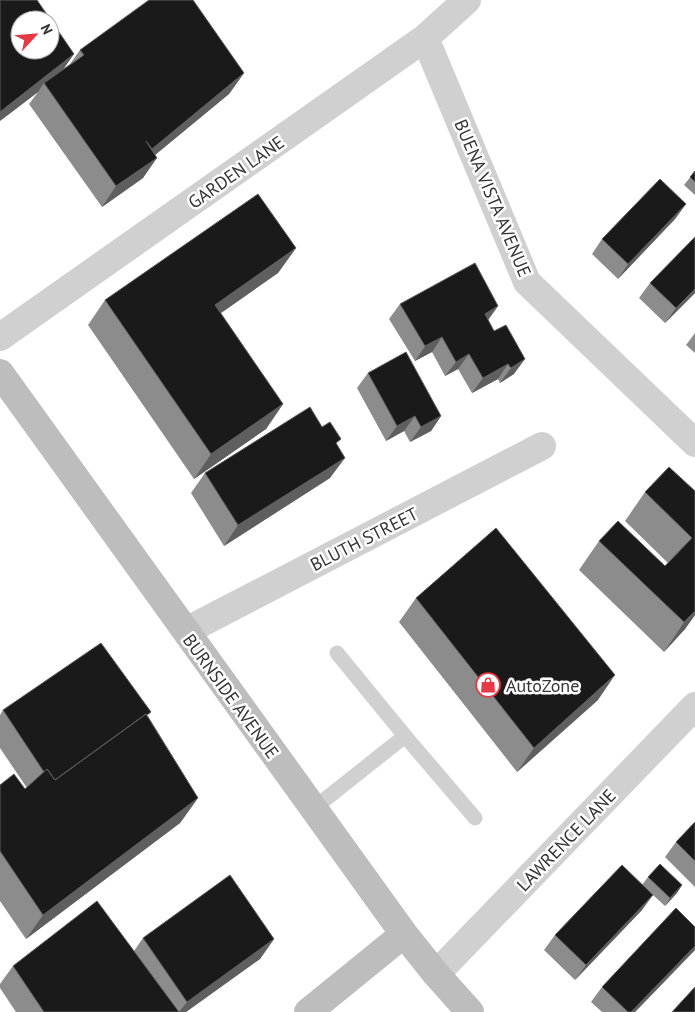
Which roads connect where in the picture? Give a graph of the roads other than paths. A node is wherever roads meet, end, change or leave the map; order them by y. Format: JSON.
{"nodes":[{"id":1,"x":467,"y":0,"type":"edge"},
{"id":2,"x":426,"y":38,"type":"junction"},
{"id":3,"x":0,"y":337,"type":"edge"},
{"id":4,"x":0,"y":373,"type":"edge"},
{"id":5,"x":695,"y":443,"type":"edge"},
{"id":6,"x":542,"y":446,"type":"dead end"},
{"id":7,"x":186,"y":632,"type":"junction"},
{"id":8,"x":337,"y":653,"type":"dead end"},
{"id":9,"x":695,"y":706,"type":"edge"},
{"id":10,"x":405,"y":736,"type":"junction"},
{"id":11,"x":313,"y":809,"type":"junction"},
{"id":12,"x":475,"y":818,"type":"dead end"},
{"id":13,"x":404,"y":934,"type":"junction"},
{"id":14,"x":436,"y":974,"type":"junction"},
{"id":15,"x":308,"y":1012,"type":"edge"},
{"id":16,"x":470,"y":1012,"type":"edge"}],
"edges":[{"from":1,"to":2,"type":"street","name":"GARDEN LANE"},
{"from":2,"to":3,"type":"street","name":"GARDEN LANE"},
{"from":2,"to":5,"type":"street","name":"BUENA VISTA AVENUE"},
{"from":4,"to":7,"type":"main road","name":"BURNSIDE AVENUE"},
{"from":6,"to":7,"type":"street","name":"BLUTH STREET"},
{"from":7,"to":11,"type":"main road","name":"BURNSIDE AVENUE"},
{"from":8,"to":10,"type":"lane"},
{"from":9,"to":14,"type":"street","name":"LAWRENCE LANE"},
{"from":10,"to":11,"type":"lane"},
{"from":10,"to":12,"type":"lane"},
{"from":11,"to":13,"type":"main road","name":"BURNSIDE AVENUE"},
{"from":13,"to":14,"type":"main road","name":"BURNSIDE AVENUE"},
{"from":13,"to":15,"type":"main road"},
{"from":14,"to":16,"type":"main road","name":"BURNSIDE AVENUE"}]}
